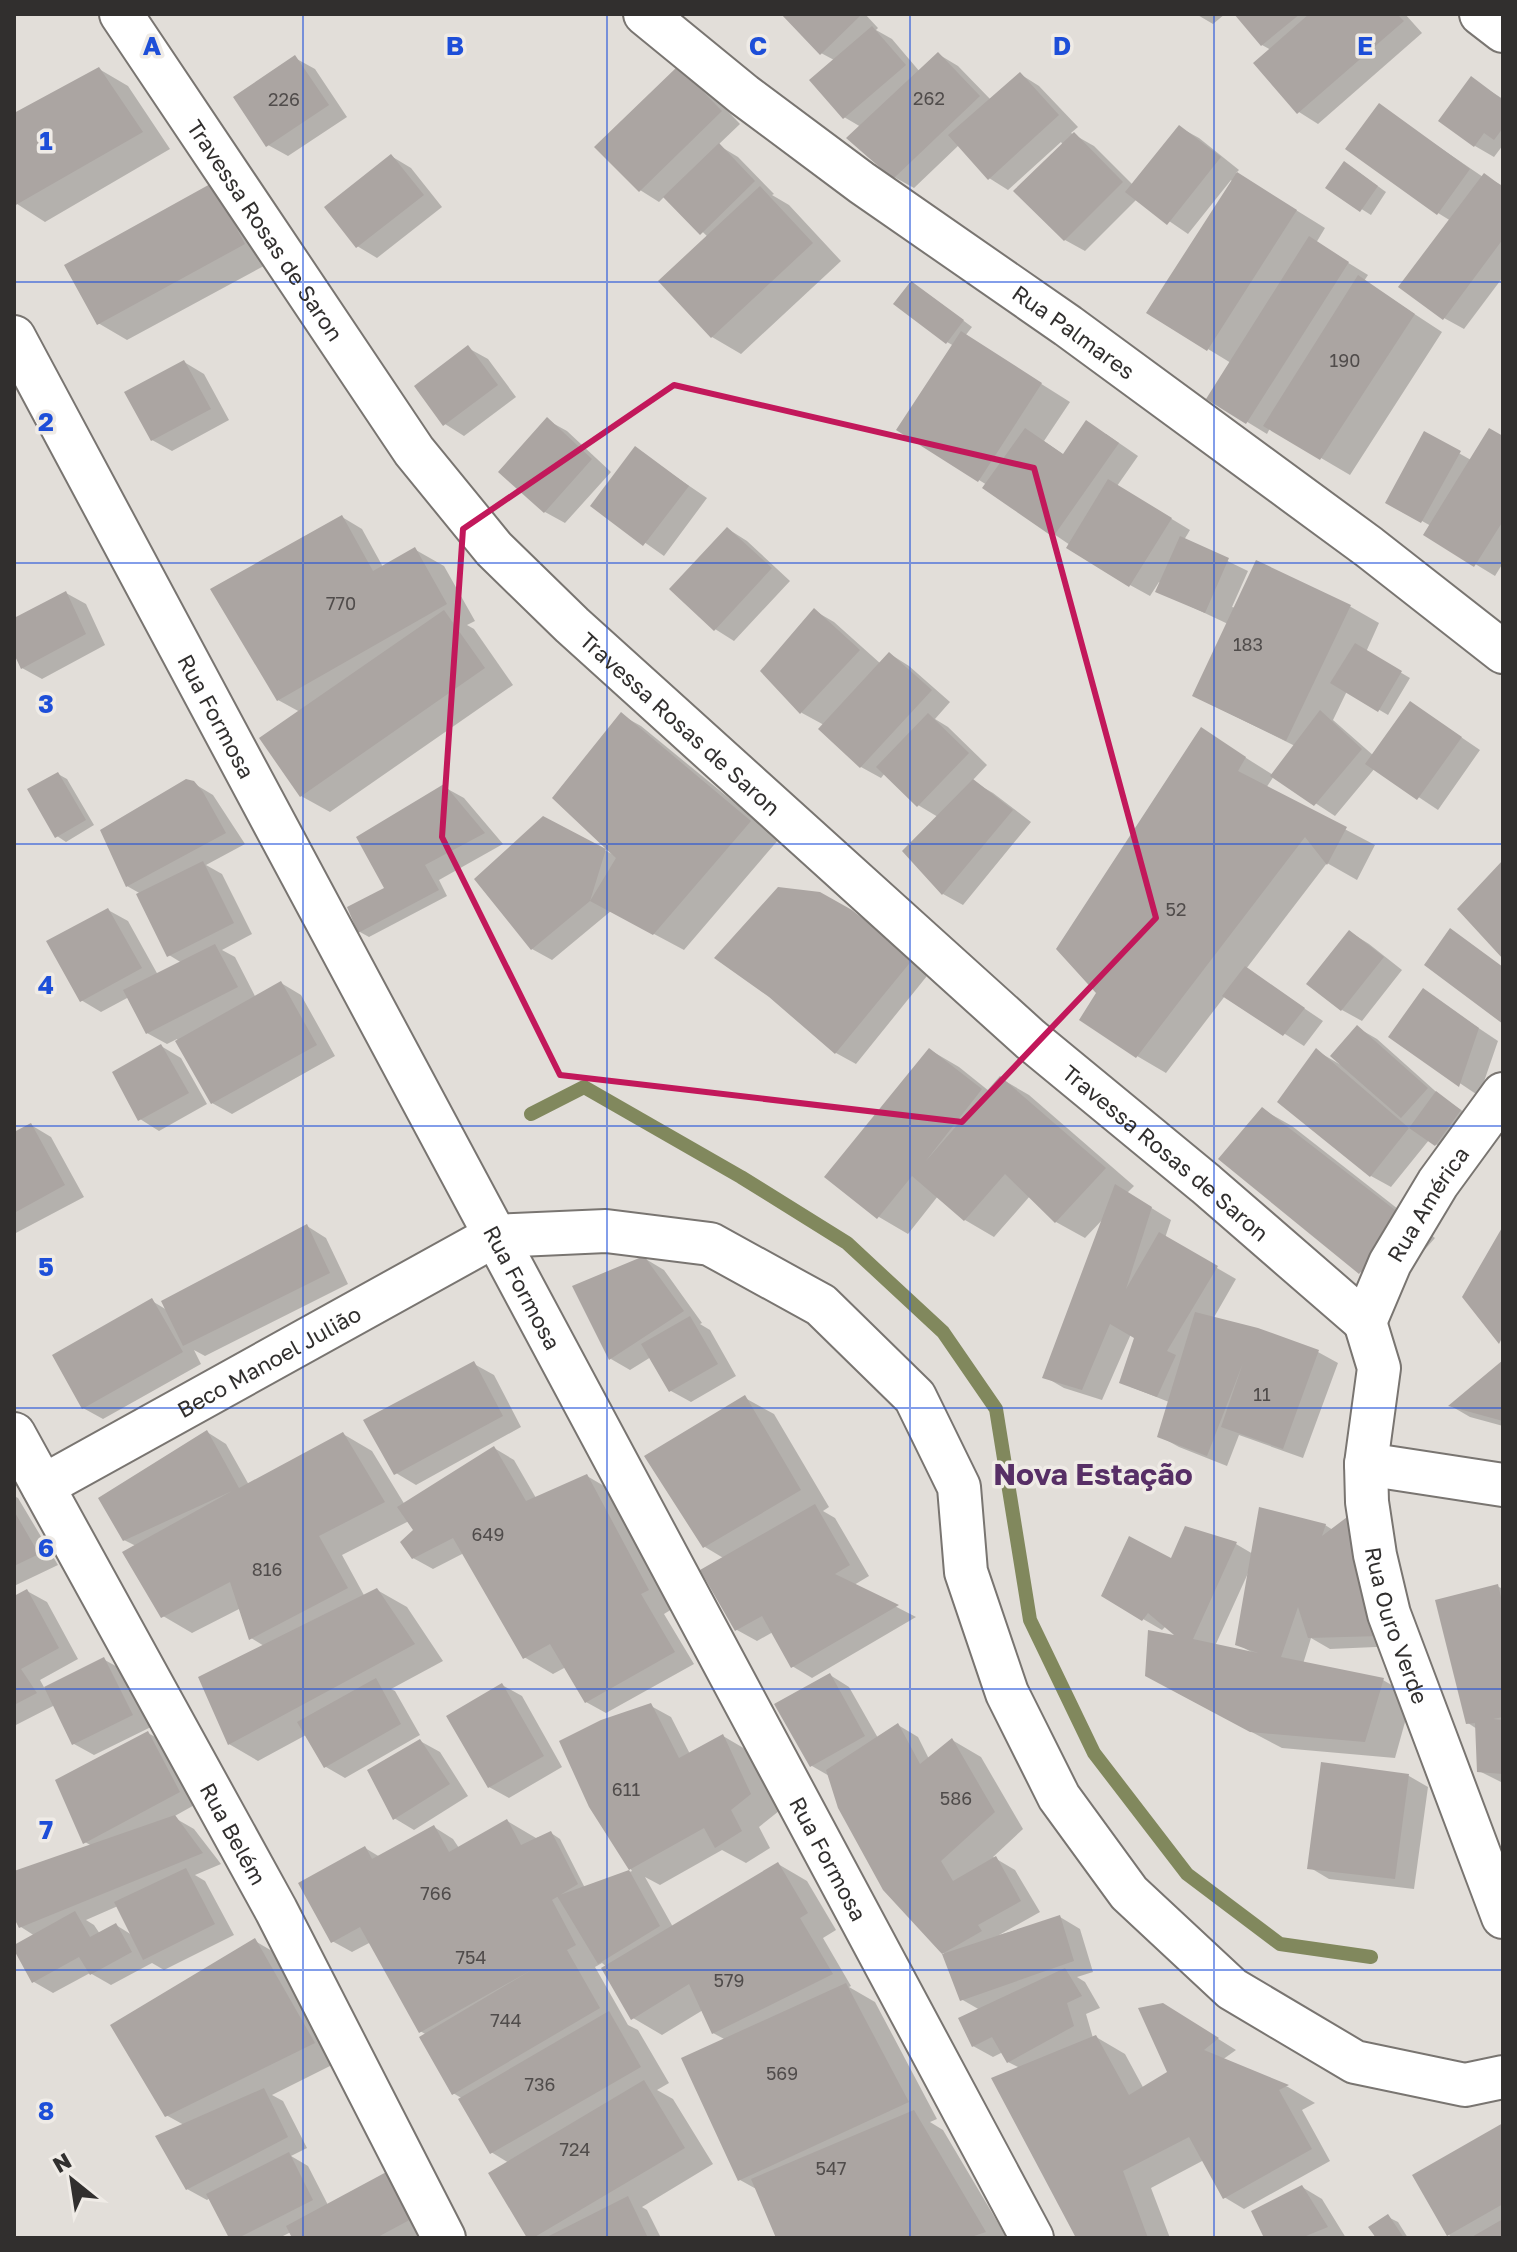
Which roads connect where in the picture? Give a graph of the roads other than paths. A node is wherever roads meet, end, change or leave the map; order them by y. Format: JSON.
{"nodes":[{"id":1,"x":121,"y":14,"type":"edge"},
{"id":2,"x":645,"y":14,"type":"edge"},
{"id":3,"x":1481,"y":14,"type":"edge"},
{"id":4,"x":1503,"y":31,"type":"edge"},
{"id":5,"x":14,"y":337,"type":"edge"},
{"id":6,"x":1503,"y":652,"type":"edge"},
{"id":7,"x":1503,"y":1094,"type":"edge"},
{"id":8,"x":494,"y":1236,"type":"junction"},
{"id":9,"x":1365,"y":1322,"type":"junction"},
{"id":10,"x":17,"y":1444,"type":"edge"},
{"id":11,"x":1366,"y":1464,"type":"junction"},
{"id":12,"x":1503,"y":1485,"type":"edge"},
{"id":13,"x":43,"y":1486,"type":"junction"},
{"id":14,"x":1503,"y":1917,"type":"edge"},
{"id":15,"x":1503,"y":2077,"type":"edge"},
{"id":16,"x":444,"y":2238,"type":"edge"},
{"id":17,"x":1032,"y":2238,"type":"edge"}],
"edges":[{"from":1,"to":9,"type":"street","name":"Travessa Rosas de Saron"},
{"from":2,"to":6,"type":"street","name":"Rua Palmares"},
{"from":3,"to":4,"type":"street"},
{"from":5,"to":8,"type":"street","name":"Rua Formosa"},
{"from":7,"to":9,"type":"street","name":"Rua América"},
{"from":8,"to":13,"type":"street","name":"Beco Manoel Julião"},
{"from":8,"to":15,"type":"street"},
{"from":8,"to":17,"type":"street","name":"Rua Formosa"},
{"from":9,"to":11,"type":"street","name":"Rua Ouro Verde"},
{"from":10,"to":13,"type":"street","name":"Rua Belém"},
{"from":11,"to":12,"type":"street"},
{"from":11,"to":14,"type":"street","name":"Rua Ouro Verde"},
{"from":13,"to":16,"type":"street","name":"Rua Belém"}]}
